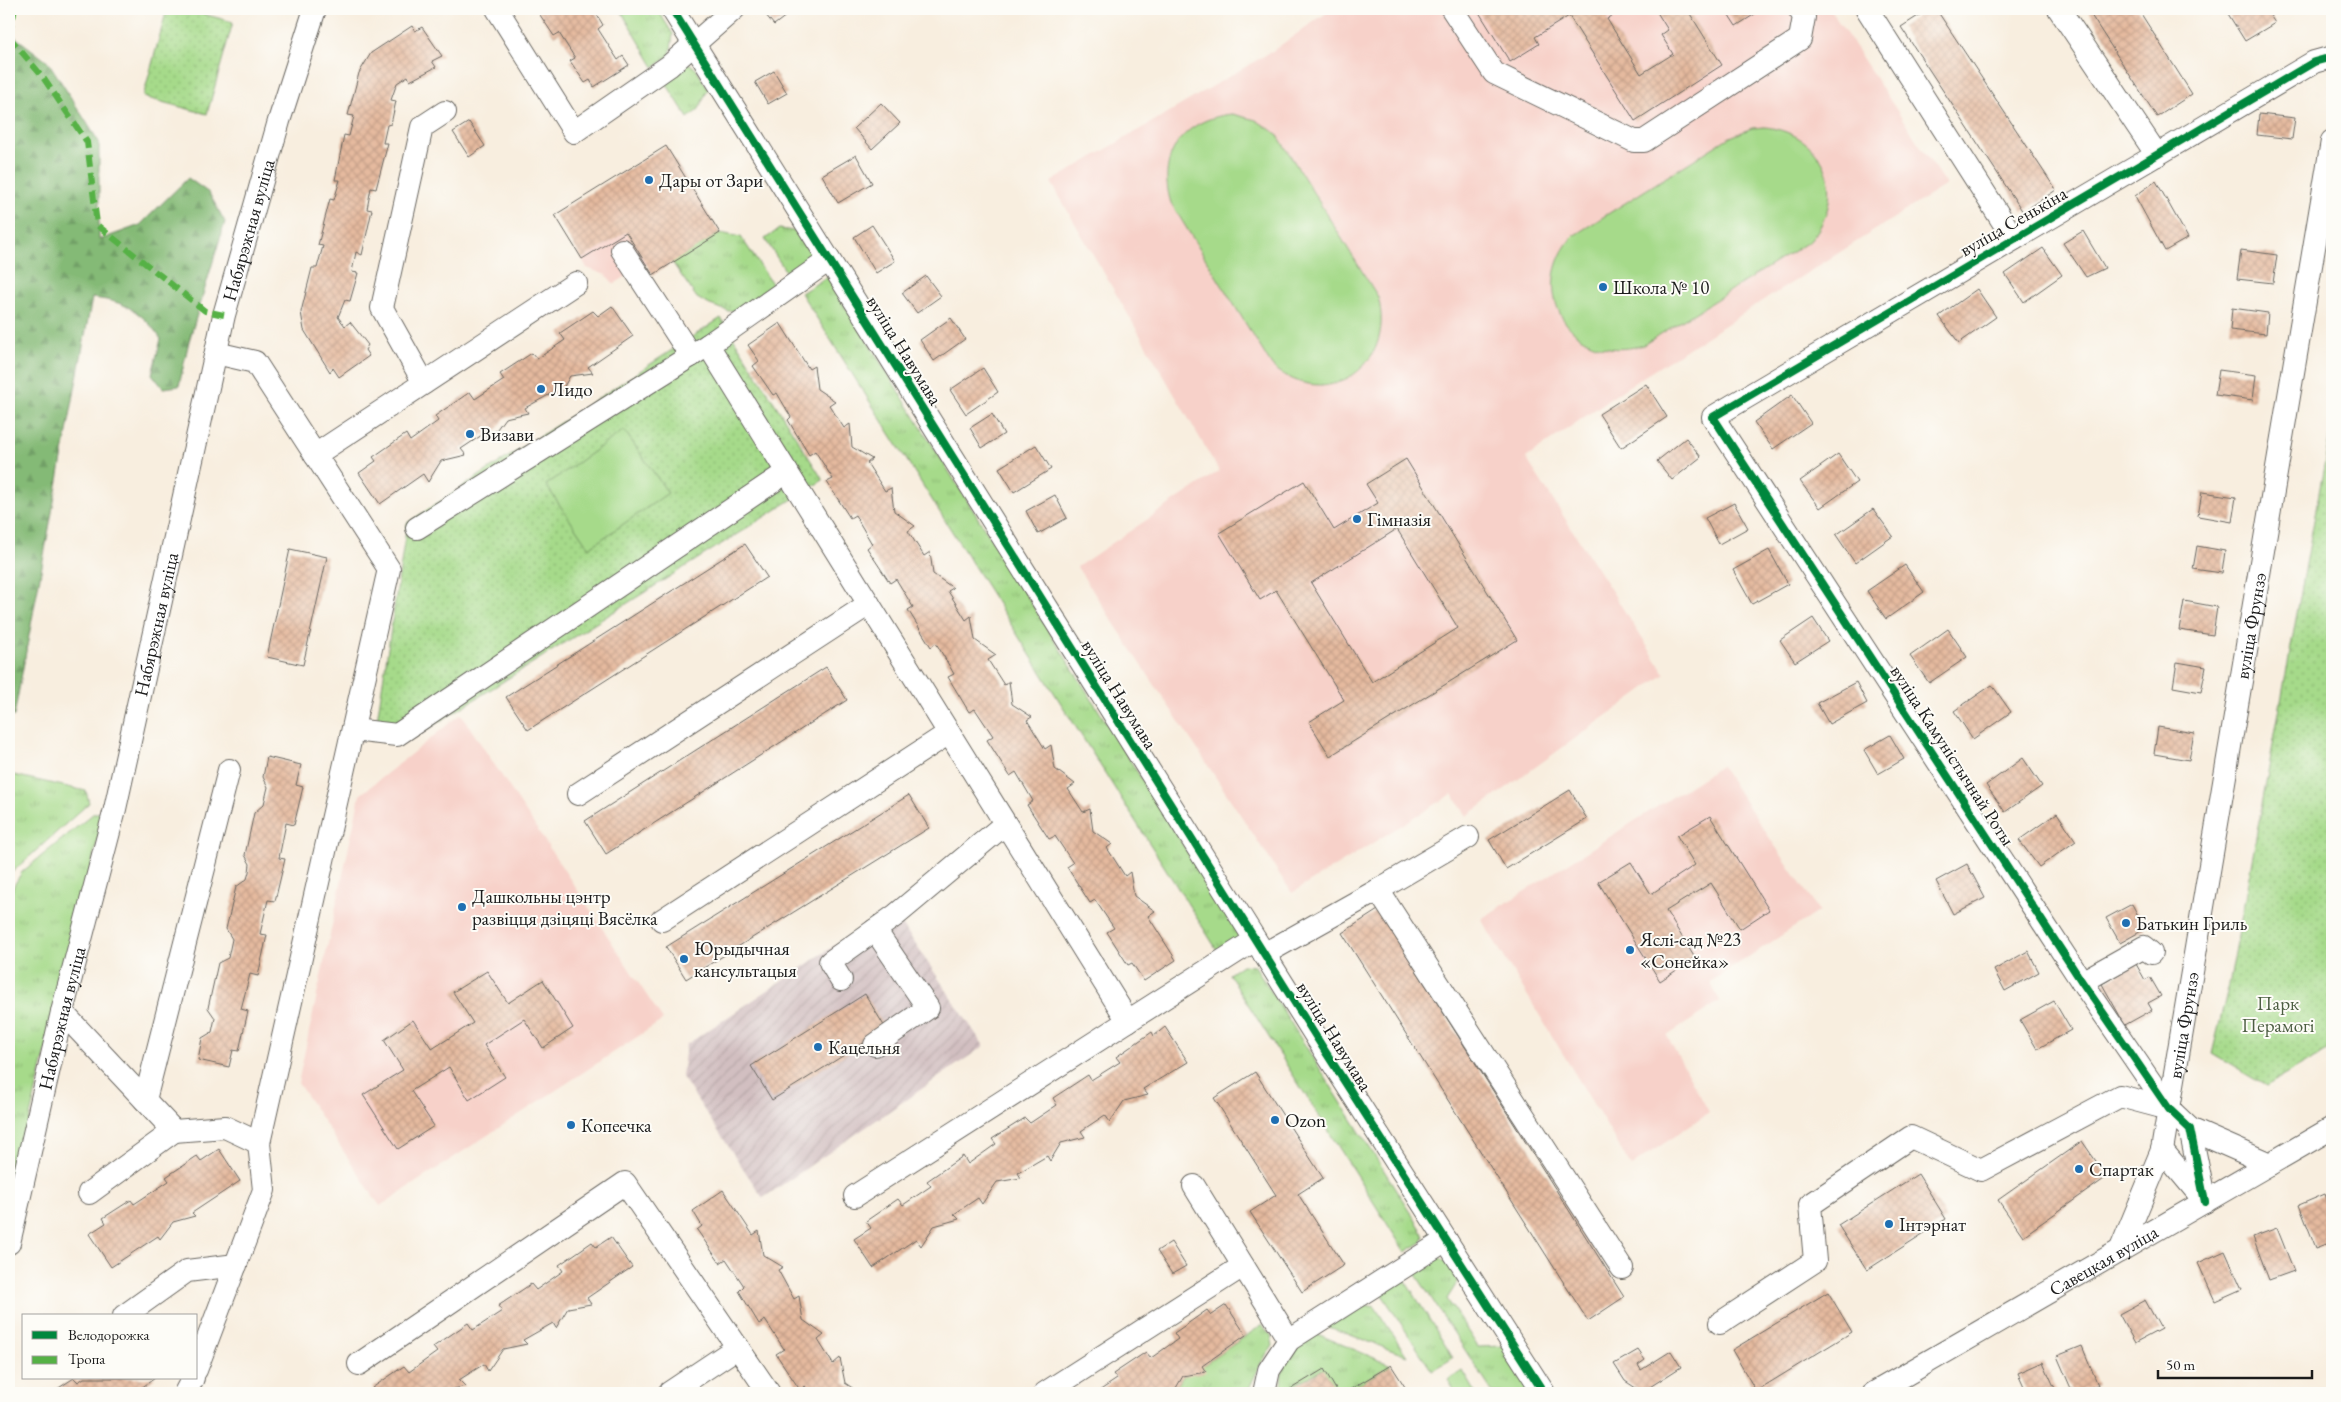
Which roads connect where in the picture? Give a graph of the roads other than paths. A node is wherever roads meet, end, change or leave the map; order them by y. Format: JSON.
{"nodes":[{"id":1,"x":315,"y":9,"type":"edge"},
{"id":2,"x":497,"y":9,"type":"edge"},
{"id":3,"x":672,"y":9,"type":"edge"},
{"id":4,"x":734,"y":9,"type":"edge"},
{"id":5,"x":1452,"y":9,"type":"edge"},
{"id":6,"x":1799,"y":9,"type":"edge"},
{"id":7,"x":1867,"y":9,"type":"edge"},
{"id":8,"x":2059,"y":9,"type":"edge"},
{"id":9,"x":694,"y":45,"type":"junction"},
{"id":10,"x":2332,"y":57,"type":"edge"},
{"id":11,"x":445,"y":112,"type":"dead end"},
{"id":12,"x":2332,"y":141,"type":"edge"},
{"id":13,"x":2157,"y":155,"type":"junction"},
{"id":14,"x":2014,"y":239,"type":"junction"},
{"id":15,"x":622,"y":250,"type":"dead end"},
{"id":16,"x":829,"y":260,"type":"junction"},
{"id":17,"x":576,"y":283,"type":"dead end"},
{"id":18,"x":699,"y":351,"type":"junction"},
{"id":19,"x":216,"y":354,"type":"junction"},
{"id":20,"x":424,"y":383,"type":"junction"},
{"id":21,"x":1713,"y":417,"type":"joint"},
{"id":22,"x":315,"y":455,"type":"junction"},
{"id":23,"x":787,"y":472,"type":"junction"},
{"id":24,"x":416,"y":528,"type":"dead end"},
{"id":25,"x":868,"y":604,"type":"junction"},
{"id":26,"x":352,"y":730,"type":"junction"},
{"id":27,"x":949,"y":733,"type":"junction"},
{"id":28,"x":229,"y":770,"type":"dead end"},
{"id":29,"x":578,"y":794,"type":"dead end"},
{"id":30,"x":1005,"y":824,"type":"junction"},
{"id":31,"x":1468,"y":837,"type":"dead end"},
{"id":32,"x":1378,"y":890,"type":"junction"},
{"id":33,"x":662,"y":920,"type":"dead end"},
{"id":34,"x":875,"y":930,"type":"junction"},
{"id":35,"x":1260,"y":947,"type":"junction"},
{"id":36,"x":2151,"y":952,"type":"dead end"},
{"id":37,"x":841,"y":980,"type":"dead end"},
{"id":38,"x":2082,"y":982,"type":"junction"},
{"id":39,"x":62,"y":1012,"type":"junction"},
{"id":40,"x":1128,"y":1021,"type":"junction"},
{"id":41,"x":875,"y":1045,"type":"dead end"},
{"id":42,"x":145,"y":1100,"type":"junction"},
{"id":43,"x":2168,"y":1109,"type":"junction"},
{"id":44,"x":2190,"y":1128,"type":"junction"},
{"id":45,"x":2332,"y":1128,"type":"edge"},
{"id":46,"x":174,"y":1131,"type":"junction"},
{"id":47,"x":259,"y":1143,"type":"junction"},
{"id":48,"x":2162,"y":1150,"type":"junction"},
{"id":49,"x":2270,"y":1164,"type":"junction"},
{"id":50,"x":1194,"y":1186,"type":"dead end"},
{"id":51,"x":89,"y":1193,"type":"dead end"},
{"id":52,"x":856,"y":1196,"type":"dead end"},
{"id":53,"x":2206,"y":1202,"type":"junction"},
{"id":54,"x":1446,"y":1240,"type":"junction"},
{"id":55,"x":9,"y":1242,"type":"edge"},
{"id":56,"x":2120,"y":1251,"type":"junction"},
{"id":57,"x":236,"y":1265,"type":"junction"},
{"id":58,"x":1243,"y":1266,"type":"junction"},
{"id":59,"x":1622,"y":1268,"type":"dead end"},
{"id":60,"x":127,"y":1314,"type":"edge"},
{"id":61,"x":1720,"y":1323,"type":"dead end"},
{"id":62,"x":1289,"y":1340,"type":"junction"},
{"id":63,"x":738,"y":1347,"type":"junction"},
{"id":64,"x":359,"y":1364,"type":"dead end"},
{"id":65,"x":198,"y":1365,"type":"edge"},
{"id":66,"x":192,"y":1380,"type":"edge"},
{"id":67,"x":185,"y":1393,"type":"edge"},
{"id":68,"x":669,"y":1393,"type":"edge"},
{"id":69,"x":769,"y":1393,"type":"edge"},
{"id":70,"x":1045,"y":1393,"type":"edge"},
{"id":71,"x":1264,"y":1393,"type":"edge"},
{"id":72,"x":1544,"y":1393,"type":"edge"},
{"id":73,"x":1874,"y":1393,"type":"edge"}],
"edges":[{"from":1,"to":19,"type":"street","name":"Набярэжная вуліца"},
{"from":2,"to":9,"type":"street"},
{"from":3,"to":9,"type":"street","name":"вуліца Навумава"},
{"from":4,"to":9,"type":"street"},
{"from":5,"to":6,"type":"street"},
{"from":7,"to":14,"type":"street"},
{"from":8,"to":13,"type":"street"},
{"from":9,"to":16,"type":"street","name":"вуліца Навумава"},
{"from":10,"to":13,"type":"street","name":"вуліца Сенькіна"},
{"from":11,"to":20,"type":"street"},
{"from":12,"to":43,"type":"street","name":"вуліца Фрунзэ"},
{"from":13,"to":14,"type":"street","name":"вуліца Сенькіна"},
{"from":14,"to":21,"type":"street","name":"вуліца Сенькіна"},
{"from":15,"to":18,"type":"street"},
{"from":16,"to":18,"type":"street"},
{"from":16,"to":35,"type":"street","name":"вуліца Навумава"},
{"from":17,"to":20,"type":"street"},
{"from":18,"to":23,"type":"street"},
{"from":18,"to":24,"type":"street"},
{"from":19,"to":22,"type":"street"},
{"from":19,"to":39,"type":"street","name":"Набярэжная вуліца"},
{"from":20,"to":22,"type":"street"},
{"from":21,"to":38,"type":"street","name":"вуліца Камуністычнай Роты"},
{"from":22,"to":26,"type":"street"},
{"from":23,"to":25,"type":"street"},
{"from":23,"to":26,"type":"street"},
{"from":25,"to":27,"type":"street"},
{"from":25,"to":29,"type":"street"},
{"from":26,"to":47,"type":"street"},
{"from":27,"to":30,"type":"street"},
{"from":27,"to":33,"type":"street"},
{"from":28,"to":42,"type":"street"},
{"from":30,"to":34,"type":"street"},
{"from":30,"to":40,"type":"street"},
{"from":31,"to":32,"type":"street"},
{"from":32,"to":35,"type":"street"},
{"from":32,"to":59,"type":"street"},
{"from":34,"to":37,"type":"street"},
{"from":34,"to":41,"type":"street"},
{"from":35,"to":40,"type":"street"},
{"from":35,"to":54,"type":"street","name":"вуліца Навумава"},
{"from":36,"to":38,"type":"street"},
{"from":38,"to":43,"type":"street","name":"вуліца Камуністычнай Роты"},
{"from":39,"to":42,"type":"street"},
{"from":39,"to":55,"type":"street","name":"Набярэжная вуліца"},
{"from":40,"to":52,"type":"street"},
{"from":42,"to":46,"type":"street"},
{"from":43,"to":44,"type":"street"},
{"from":43,"to":48,"type":"street","name":"вуліца Фрунзэ"},
{"from":43,"to":61,"type":"street"},
{"from":44,"to":49,"type":"street"},
{"from":44,"to":53,"type":"street"},
{"from":45,"to":49,"type":"street","name":"Савецкая вуліца"},
{"from":46,"to":47,"type":"street"},
{"from":46,"to":51,"type":"street"},
{"from":47,"to":57,"type":"street"},
{"from":48,"to":53,"type":"street"},
{"from":48,"to":56,"type":"street","name":"вуліца Фрунзэ"},
{"from":49,"to":53,"type":"street","name":"Савецкая вуліца"},
{"from":50,"to":58,"type":"street"},
{"from":53,"to":56,"type":"street","name":"Савецкая вуліца"},
{"from":54,"to":62,"type":"street"},
{"from":54,"to":72,"type":"street","name":"вуліца Навумава"},
{"from":56,"to":73,"type":"street","name":"Савецкая вуліца"},
{"from":57,"to":60,"type":"street"},
{"from":57,"to":65,"type":"street"},
{"from":58,"to":62,"type":"street"},
{"from":58,"to":70,"type":"street"},
{"from":62,"to":71,"type":"street"},
{"from":63,"to":64,"type":"street"},
{"from":63,"to":68,"type":"street"},
{"from":63,"to":69,"type":"street"},
{"from":66,"to":67,"type":"street"}]}
